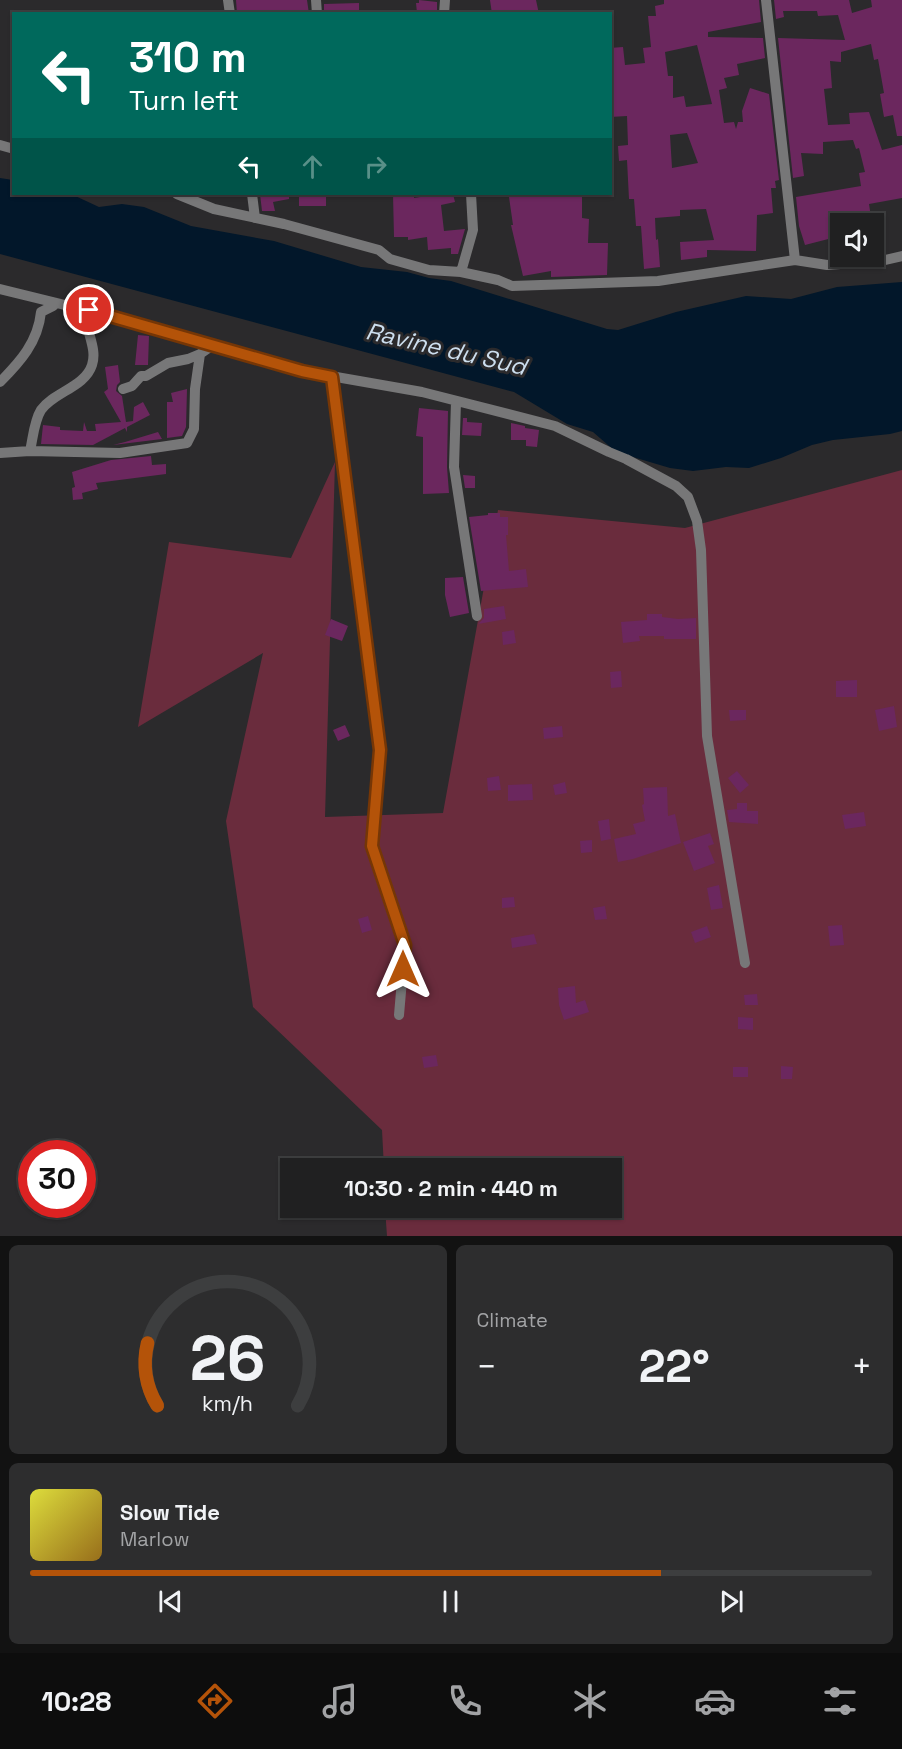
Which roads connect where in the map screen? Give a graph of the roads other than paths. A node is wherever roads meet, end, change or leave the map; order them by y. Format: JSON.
{"nodes":[{"id":1,"x":766,"y":0,"type":"edge"},
{"id":2,"x":179,"y":195,"type":"edge"},
{"id":3,"x":252,"y":195,"type":"edge"},
{"id":4,"x":471,"y":195,"type":"edge"},
{"id":5,"x":255,"y":219,"type":"junction"},
{"id":6,"x":902,"y":256,"type":"edge"},
{"id":7,"x":795,"y":260,"type":"junction"},
{"id":8,"x":461,"y":272,"type":"junction"},
{"id":9,"x":0,"y":289,"type":"edge"},
{"id":10,"x":52,"y":302,"type":"junction"},
{"id":11,"x":89,"y":310,"type":"junction"},
{"id":12,"x":126,"y":320,"type":"junction"},
{"id":13,"x":133,"y":332,"type":"dead end"},
{"id":14,"x":213,"y":345,"type":"junction"},
{"id":15,"x":200,"y":354,"type":"junction"},
{"id":16,"x":332,"y":377,"type":"junction"},
{"id":17,"x":0,"y":382,"type":"edge"},
{"id":18,"x":123,"y":389,"type":"dead end"},
{"id":19,"x":456,"y":401,"type":"junction"},
{"id":20,"x":30,"y":451,"type":"junction"},
{"id":21,"x":0,"y":453,"type":"edge"},
{"id":22,"x":477,"y":616,"type":"dead end"},
{"id":23,"x":746,"y":963,"type":"dead end"},
{"id":24,"x":399,"y":1015,"type":"dead end"}],
"edges":[{"from":1,"to":7,"type":"street"},
{"from":2,"to":5,"type":"street"},
{"from":3,"to":5,"type":"street"},
{"from":4,"to":8,"type":"street"},
{"from":5,"to":8,"type":"street"},
{"from":6,"to":7,"type":"street"},
{"from":7,"to":8,"type":"street"},
{"from":9,"to":10,"type":"street"},
{"from":10,"to":11,"type":"street"},
{"from":10,"to":17,"type":"street"},
{"from":11,"to":12,"type":"street"},
{"from":11,"to":20,"type":"street"},
{"from":12,"to":13,"type":"street"},
{"from":12,"to":14,"type":"street"},
{"from":14,"to":15,"type":"street"},
{"from":14,"to":16,"type":"street"},
{"from":15,"to":18,"type":"street"},
{"from":15,"to":20,"type":"street"},
{"from":16,"to":19,"type":"street"},
{"from":16,"to":24,"type":"street"},
{"from":19,"to":22,"type":"street"},
{"from":19,"to":23,"type":"street"},
{"from":20,"to":21,"type":"street"}]}
